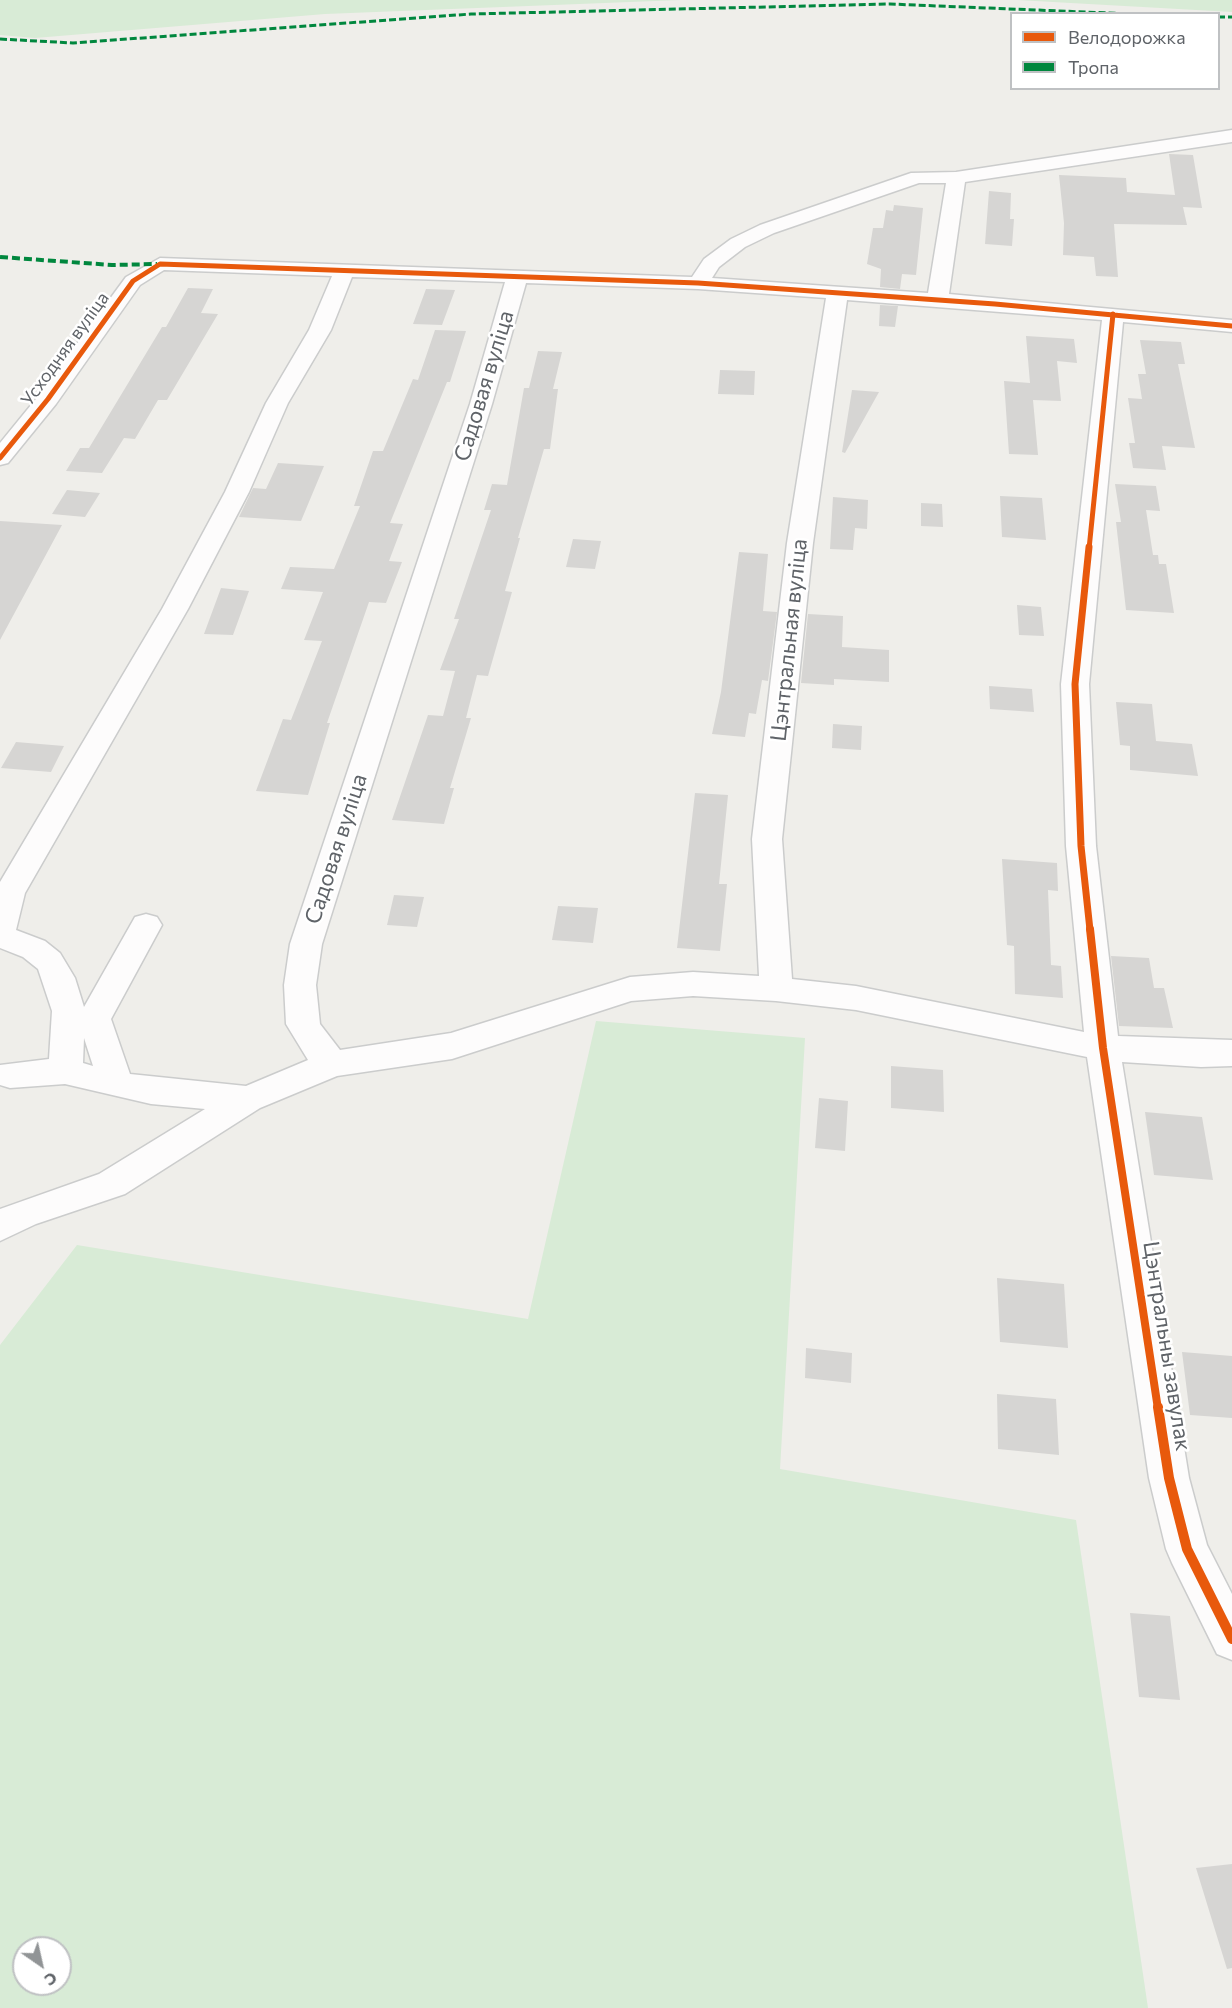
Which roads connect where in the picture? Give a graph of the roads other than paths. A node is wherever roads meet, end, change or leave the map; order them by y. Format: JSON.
{"nodes":[{"id":1,"x":1232,"y":136,"type":"edge"},
{"id":2,"x":956,"y":178,"type":"junction"},
{"id":3,"x":345,"y":270,"type":"junction"},
{"id":4,"x":518,"y":275,"type":"junction"},
{"id":5,"x":996,"y":281,"type":"dead end"},
{"id":6,"x":698,"y":283,"type":"junction"},
{"id":7,"x":837,"y":293,"type":"junction"},
{"id":8,"x":1197,"y":300,"type":"dead end"},
{"id":9,"x":937,"y":301,"type":"junction"},
{"id":10,"x":995,"y":304,"type":"junction"},
{"id":11,"x":1113,"y":314,"type":"junction"},
{"id":12,"x":1199,"y":323,"type":"junction"},
{"id":13,"x":1232,"y":326,"type":"edge"},
{"id":14,"x":0,"y":458,"type":"edge"},
{"id":15,"x":146,"y":926,"type":"dead end"},
{"id":16,"x":0,"y":934,"type":"edge"},
{"id":17,"x":776,"y":989,"type":"junction"},
{"id":18,"x":1103,"y":1048,"type":"junction"},
{"id":19,"x":1232,"y":1053,"type":"edge"},
{"id":20,"x":332,"y":1064,"type":"junction"},
{"id":21,"x":65,"y":1071,"type":"junction"},
{"id":22,"x":10,"y":1075,"type":"dead end"},
{"id":23,"x":117,"y":1085,"type":"junction"},
{"id":24,"x":248,"y":1099,"type":"junction"},
{"id":25,"x":0,"y":1226,"type":"edge"},
{"id":26,"x":1232,"y":1639,"type":"edge"}],
"edges":[{"from":1,"to":2,"type":"street"},
{"from":2,"to":6,"type":"street"},
{"from":2,"to":9,"type":"street"},
{"from":3,"to":4,"type":"street"},
{"from":3,"to":14,"type":"street","name":"Усходняя вуліца"},
{"from":3,"to":16,"type":"street"},
{"from":4,"to":6,"type":"street"},
{"from":4,"to":20,"type":"street","name":"Садовая вуліца"},
{"from":5,"to":10,"type":"street"},
{"from":6,"to":7,"type":"street"},
{"from":7,"to":9,"type":"street"},
{"from":7,"to":17,"type":"street","name":"Цэнтральная вуліца"},
{"from":8,"to":12,"type":"street"},
{"from":9,"to":10,"type":"street"},
{"from":10,"to":11,"type":"street"},
{"from":11,"to":12,"type":"street"},
{"from":11,"to":18,"type":"street","name":"Цэнтральны завулак"},
{"from":12,"to":13,"type":"street"},
{"from":15,"to":23,"type":"street"},
{"from":16,"to":21,"type":"street"},
{"from":17,"to":18,"type":"street"},
{"from":17,"to":20,"type":"street"},
{"from":18,"to":19,"type":"street"},
{"from":18,"to":26,"type":"street","name":"Цэнтральны завулак"},
{"from":20,"to":24,"type":"street"},
{"from":21,"to":22,"type":"street"},
{"from":21,"to":23,"type":"street"},
{"from":23,"to":24,"type":"street"},
{"from":24,"to":25,"type":"street"}]}
